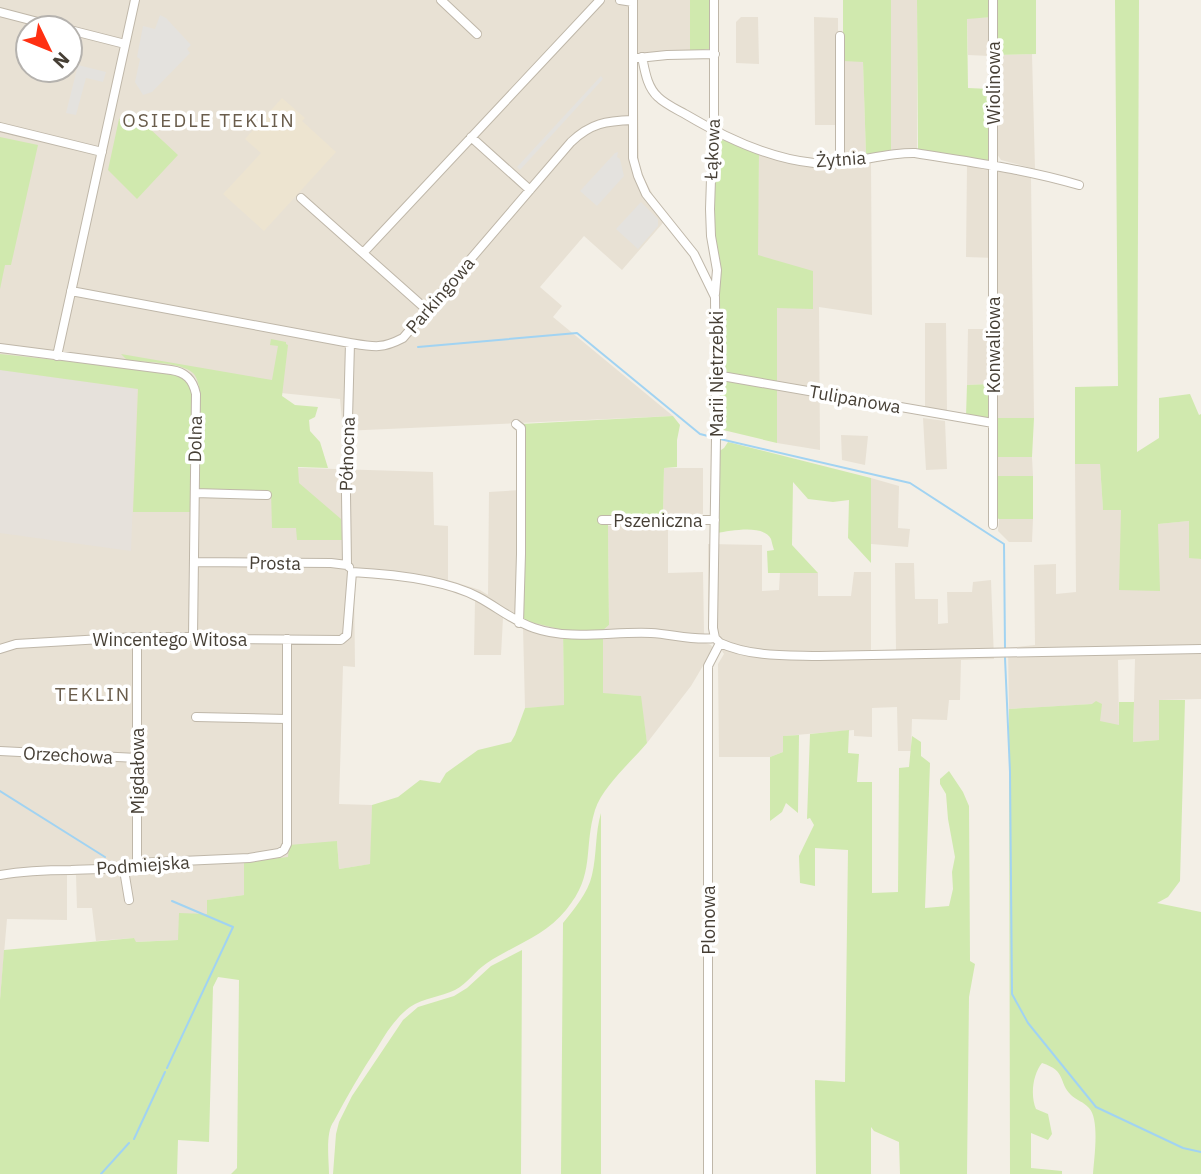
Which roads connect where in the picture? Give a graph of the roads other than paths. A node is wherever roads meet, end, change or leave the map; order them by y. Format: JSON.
{"nodes":[{"id":1,"x":135,"y":0,"type":"edge"},
{"id":2,"x":440,"y":0,"type":"edge"},
{"id":3,"x":600,"y":0,"type":"edge"},
{"id":4,"x":620,"y":0,"type":"edge"},
{"id":5,"x":715,"y":0,"type":"edge"},
{"id":6,"x":993,"y":0,"type":"edge"},
{"id":7,"x":633,"y":1,"type":"edge"},
{"id":8,"x":84,"y":34,"type":"edge"},
{"id":9,"x":477,"y":34,"type":"dead end"},
{"id":10,"x":840,"y":36,"type":"dead end"},
{"id":11,"x":125,"y":44,"type":"junction"},
{"id":12,"x":715,"y":54,"type":"junction"},
{"id":13,"x":638,"y":58,"type":"junction"},
{"id":14,"x":634,"y":120,"type":"junction"},
{"id":15,"x":0,"y":129,"type":"edge"},
{"id":16,"x":714,"y":131,"type":"junction"},
{"id":17,"x":471,"y":137,"type":"junction"},
{"id":18,"x":102,"y":154,"type":"junction"},
{"id":19,"x":841,"y":162,"type":"junction"},
{"id":20,"x":993,"y":165,"type":"junction"},
{"id":21,"x":1079,"y":185,"type":"dead end"},
{"id":22,"x":530,"y":190,"type":"junction"},
{"id":23,"x":301,"y":198,"type":"dead end"},
{"id":24,"x":363,"y":253,"type":"junction"},
{"id":25,"x":71,"y":291,"type":"junction"},
{"id":26,"x":715,"y":297,"type":"junction"},
{"id":27,"x":427,"y":310,"type":"junction"},
{"id":28,"x":350,"y":343,"type":"junction"},
{"id":29,"x":0,"y":348,"type":"edge"},
{"id":30,"x":57,"y":356,"type":"junction"},
{"id":31,"x":716,"y":375,"type":"junction"},
{"id":32,"x":516,"y":424,"type":"dead end"},
{"id":33,"x":993,"y":424,"type":"junction"},
{"id":34,"x":195,"y":493,"type":"junction"},
{"id":35,"x":267,"y":495,"type":"dead end"},
{"id":36,"x":602,"y":520,"type":"dead end"},
{"id":37,"x":715,"y":520,"type":"junction"},
{"id":38,"x":993,"y":525,"type":"dead end"},
{"id":39,"x":194,"y":562,"type":"junction"},
{"id":40,"x":350,"y":569,"type":"junction"},
{"id":41,"x":519,"y":622,"type":"junction"},
{"id":42,"x":137,"y":637,"type":"junction"},
{"id":43,"x":193,"y":637,"type":"junction"},
{"id":44,"x":287,"y":639,"type":"junction"},
{"id":45,"x":344,"y":639,"type":"joint"},
{"id":46,"x":717,"y":640,"type":"junction"},
{"id":47,"x":0,"y":649,"type":"edge"},
{"id":48,"x":1201,"y":649,"type":"edge"},
{"id":49,"x":196,"y":717,"type":"dead end"},
{"id":50,"x":286,"y":719,"type":"junction"},
{"id":51,"x":0,"y":751,"type":"edge"},
{"id":52,"x":137,"y":758,"type":"junction"},
{"id":53,"x":137,"y":863,"type":"junction"},
{"id":54,"x":125,"y":867,"type":"junction"},
{"id":55,"x":0,"y":875,"type":"edge"},
{"id":56,"x":130,"y":900,"type":"dead end"},
{"id":57,"x":708,"y":1174,"type":"edge"}],
"edges":[{"from":1,"to":11,"type":"street"},
{"from":2,"to":9,"type":"street"},
{"from":3,"to":17,"type":"street"},
{"from":4,"to":7,"type":"street"},
{"from":5,"to":12,"type":"street","name":"Łąkowa"},
{"from":6,"to":20,"type":"street","name":"Wiolinowa"},
{"from":7,"to":13,"type":"street","name":"Marii Nietrzebki"},
{"from":8,"to":11,"type":"street"},
{"from":10,"to":19,"type":"street"},
{"from":11,"to":18,"type":"street"},
{"from":12,"to":13,"type":"street"},
{"from":12,"to":16,"type":"street","name":"Łąkowa"},
{"from":13,"to":14,"type":"street","name":"Marii Nietrzebki"},
{"from":13,"to":16,"type":"street","name":"Żytnia"},
{"from":14,"to":22,"type":"street","name":"Parkingowa"},
{"from":14,"to":26,"type":"street","name":"Marii Nietrzebki"},
{"from":15,"to":18,"type":"street"},
{"from":16,"to":19,"type":"street","name":"Żytnia"},
{"from":16,"to":26,"type":"street","name":"Łąkowa"},
{"from":17,"to":22,"type":"street"},
{"from":17,"to":24,"type":"street"},
{"from":18,"to":25,"type":"street"},
{"from":19,"to":20,"type":"street","name":"Żytnia"},
{"from":20,"to":21,"type":"street","name":"Żytnia"},
{"from":20,"to":33,"type":"street","name":"Konwaliowa"},
{"from":22,"to":27,"type":"street","name":"Parkingowa"},
{"from":23,"to":24,"type":"street"},
{"from":24,"to":27,"type":"street"},
{"from":25,"to":28,"type":"street","name":"Parkingowa"},
{"from":25,"to":30,"type":"street"},
{"from":26,"to":31,"type":"street","name":"Marii Nietrzebki"},
{"from":27,"to":28,"type":"street","name":"Parkingowa"},
{"from":28,"to":40,"type":"street","name":"Północna"},
{"from":29,"to":30,"type":"street"},
{"from":30,"to":34,"type":"street","name":"Dolna"},
{"from":31,"to":33,"type":"street","name":"Tulipanowa"},
{"from":31,"to":37,"type":"street","name":"Marii Nietrzebki"},
{"from":32,"to":41,"type":"street"},
{"from":33,"to":38,"type":"street","name":"Konwaliowa"},
{"from":34,"to":35,"type":"street"},
{"from":34,"to":39,"type":"street","name":"Dolna"},
{"from":36,"to":37,"type":"street","name":"Pszeniczna"},
{"from":37,"to":46,"type":"street","name":"Marii Nietrzebki"},
{"from":39,"to":40,"type":"street","name":"Prosta"},
{"from":39,"to":43,"type":"street","name":"Dolna"},
{"from":40,"to":41,"type":"street"},
{"from":40,"to":45,"type":"street","name":"Północna"},
{"from":41,"to":46,"type":"street"},
{"from":42,"to":43,"type":"street","name":"Wincentego Witosa"},
{"from":42,"to":47,"type":"street","name":"Wincentego Witosa"},
{"from":42,"to":52,"type":"street","name":"Migdałowa"},
{"from":43,"to":44,"type":"street","name":"Wincentego Witosa"},
{"from":44,"to":45,"type":"street","name":"Wincentego Witosa"},
{"from":44,"to":50,"type":"street"},
{"from":46,"to":48,"type":"street"},
{"from":46,"to":57,"type":"street","name":"Plonowa"},
{"from":49,"to":50,"type":"street"},
{"from":50,"to":53,"type":"street","name":"Podmiejska"},
{"from":51,"to":52,"type":"street","name":"Orzechowa"},
{"from":52,"to":53,"type":"street","name":"Migdałowa"},
{"from":53,"to":54,"type":"street","name":"Podmiejska"},
{"from":54,"to":55,"type":"street","name":"Podmiejska"},
{"from":54,"to":56,"type":"street"}]}
